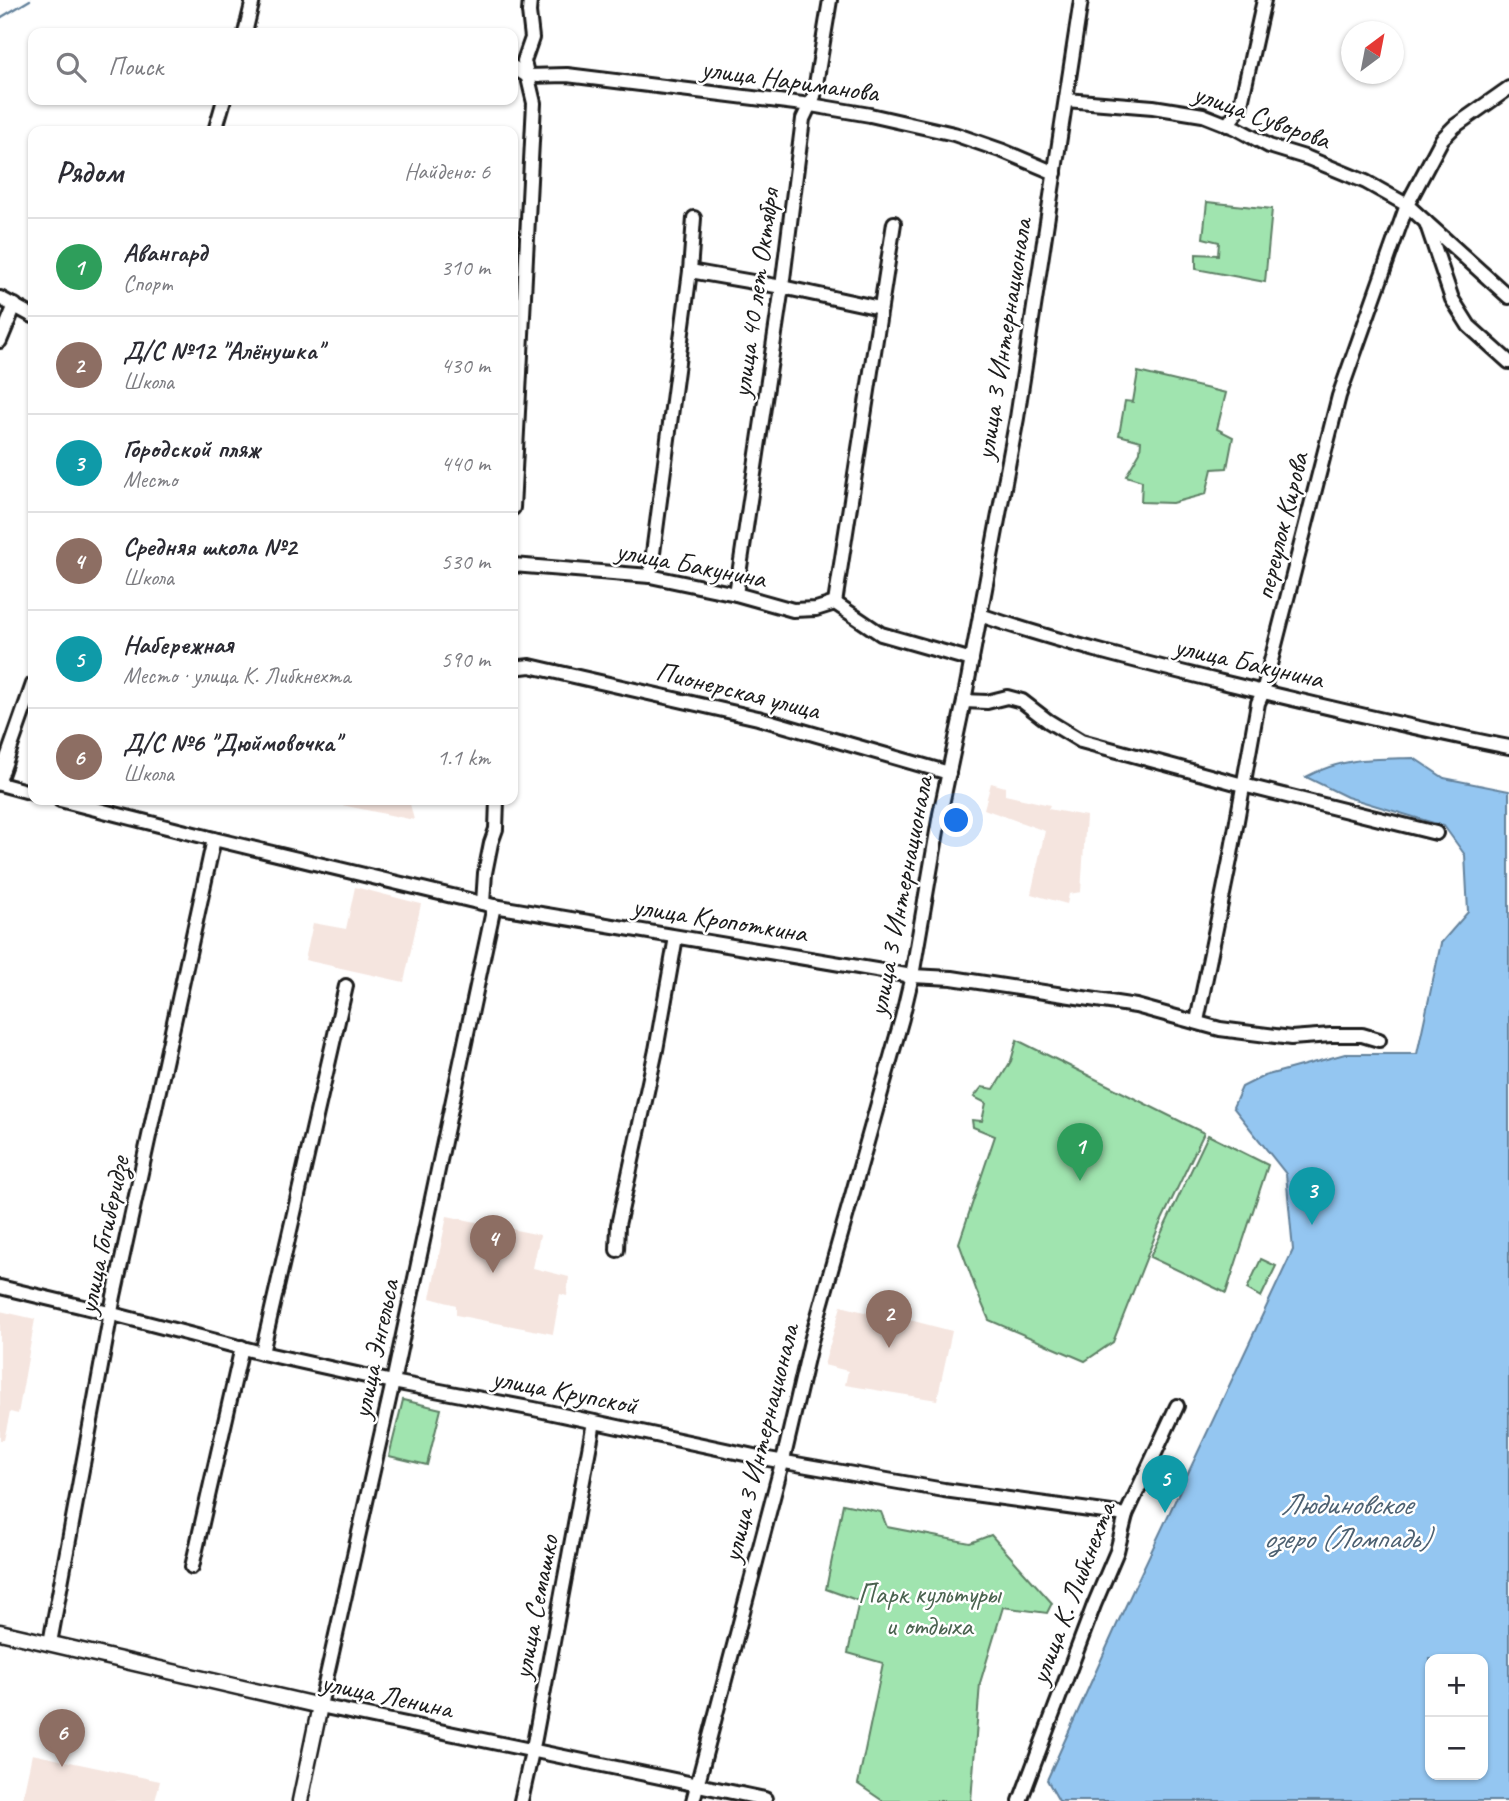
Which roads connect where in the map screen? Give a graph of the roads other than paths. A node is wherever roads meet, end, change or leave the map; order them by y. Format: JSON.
{"nodes":[{"id":1,"x":253,"y":0,"type":"edge"},
{"id":2,"x":530,"y":0,"type":"edge"},
{"id":3,"x":830,"y":0,"type":"edge"},
{"id":4,"x":1081,"y":0,"type":"edge"},
{"id":5,"x":1264,"y":0,"type":"edge"},
{"id":6,"x":246,"y":28,"type":"edge"},
{"id":7,"x":518,"y":70,"type":"edge"},
{"id":8,"x":527,"y":76,"type":"junction"},
{"id":9,"x":1509,"y":88,"type":"edge"},
{"id":10,"x":1066,"y":100,"type":"junction"},
{"id":11,"x":223,"y":105,"type":"edge"},
{"id":12,"x":811,"y":105,"type":"junction"},
{"id":13,"x":1227,"y":125,"type":"junction"},
{"id":14,"x":216,"y":126,"type":"edge"},
{"id":15,"x":1055,"y":173,"type":"junction"},
{"id":16,"x":1407,"y":205,"type":"junction"},
{"id":17,"x":694,"y":218,"type":"dead end"},
{"id":18,"x":1426,"y":221,"type":"junction"},
{"id":19,"x":894,"y":223,"type":"dead end"},
{"id":20,"x":690,"y":271,"type":"junction"},
{"id":21,"x":782,"y":287,"type":"junction"},
{"id":22,"x":1509,"y":297,"type":"edge"},
{"id":23,"x":0,"y":298,"type":"edge"},
{"id":24,"x":15,"y":305,"type":"junction"},
{"id":25,"x":880,"y":307,"type":"junction"},
{"id":26,"x":28,"y":313,"type":"edge"},
{"id":27,"x":0,"y":341,"type":"edge"},
{"id":28,"x":1509,"y":362,"type":"edge"},
{"id":29,"x":518,"y":412,"type":"edge"},
{"id":30,"x":518,"y":565,"type":"edge"},
{"id":31,"x":650,"y":576,"type":"junction"},
{"id":32,"x":736,"y":594,"type":"junction"},
{"id":33,"x":835,"y":603,"type":"junction"},
{"id":34,"x":980,"y":615,"type":"junction"},
{"id":35,"x":972,"y":660,"type":"junction"},
{"id":36,"x":518,"y":667,"type":"edge"},
{"id":37,"x":1263,"y":692,"type":"junction"},
{"id":38,"x":28,"y":698,"type":"edge"},
{"id":39,"x":964,"y":701,"type":"junction"},
{"id":40,"x":1509,"y":747,"type":"edge"},
{"id":41,"x":949,"y":773,"type":"junction"},
{"id":42,"x":0,"y":779,"type":"edge"},
{"id":43,"x":0,"y":784,"type":"edge"},
{"id":44,"x":1243,"y":785,"type":"junction"},
{"id":45,"x":28,"y":792,"type":"edge"},
{"id":46,"x":80,"y":805,"type":"edge"},
{"id":47,"x":497,"y":805,"type":"edge"},
{"id":48,"x":1436,"y":833,"type":"dead end"},
{"id":49,"x":214,"y":839,"type":"junction"},
{"id":50,"x":489,"y":905,"type":"junction"},
{"id":51,"x":676,"y":936,"type":"junction"},
{"id":52,"x":912,"y":976,"type":"junction"},
{"id":53,"x":346,"y":986,"type":"dead end"},
{"id":54,"x":1197,"y":1021,"type":"junction"},
{"id":55,"x":1379,"y":1040,"type":"dead end"},
{"id":56,"x":617,"y":1251,"type":"dead end"},
{"id":57,"x":0,"y":1287,"type":"edge"},
{"id":58,"x":111,"y":1313,"type":"junction"},
{"id":59,"x":242,"y":1347,"type":"junction"},
{"id":60,"x":262,"y":1353,"type":"junction"},
{"id":61,"x":393,"y":1382,"type":"junction"},
{"id":62,"x":1177,"y":1406,"type":"dead end"},
{"id":63,"x":594,"y":1422,"type":"junction"},
{"id":64,"x":782,"y":1462,"type":"junction"},
{"id":65,"x":1126,"y":1515,"type":"junction"},
{"id":66,"x":192,"y":1567,"type":"dead end"},
{"id":67,"x":0,"y":1632,"type":"edge"},
{"id":68,"x":50,"y":1643,"type":"junction"},
{"id":69,"x":320,"y":1706,"type":"junction"},
{"id":70,"x":532,"y":1752,"type":"junction"},
{"id":71,"x":696,"y":1786,"type":"junction"},
{"id":72,"x":765,"y":1799,"type":"edge"},
{"id":73,"x":300,"y":1801,"type":"edge"},
{"id":74,"x":521,"y":1801,"type":"edge"},
{"id":75,"x":692,"y":1801,"type":"edge"},
{"id":76,"x":1020,"y":1801,"type":"edge"}],
"edges":[{"from":1,"to":6,"type":"street"},
{"from":2,"to":8,"type":"street"},
{"from":3,"to":12,"type":"street","name":"улица 40 лет Октября"},
{"from":4,"to":10,"type":"street","name":"улица 3 Интернационала"},
{"from":5,"to":13,"type":"street"},
{"from":7,"to":8,"type":"street"},
{"from":8,"to":12,"type":"street","name":"улица Нариманова"},
{"from":8,"to":29,"type":"street"},
{"from":9,"to":16,"type":"street","name":"переулок Кирова"},
{"from":10,"to":13,"type":"street","name":"улица Суворова"},
{"from":10,"to":15,"type":"street","name":"улица 3 Интернационала"},
{"from":11,"to":14,"type":"street"},
{"from":12,"to":15,"type":"street","name":"улица Нариманова"},
{"from":12,"to":21,"type":"street","name":"улица 40 лет Октября"},
{"from":13,"to":16,"type":"street","name":"улица Суворова"},
{"from":15,"to":34,"type":"street","name":"улица 3 Интернационала"},
{"from":16,"to":18,"type":"street","name":"улица Суворова"},
{"from":16,"to":37,"type":"street","name":"переулок Кирова"},
{"from":17,"to":20,"type":"street"},
{"from":18,"to":22,"type":"street","name":"улица Суворова"},
{"from":18,"to":28,"type":"street"},
{"from":19,"to":25,"type":"street"},
{"from":20,"to":21,"type":"street"},
{"from":20,"to":31,"type":"street"},
{"from":21,"to":25,"type":"street"},
{"from":21,"to":32,"type":"street","name":"улица 40 лет Октября"},
{"from":23,"to":24,"type":"street"},
{"from":24,"to":26,"type":"street"},
{"from":24,"to":27,"type":"street"},
{"from":25,"to":33,"type":"street"},
{"from":30,"to":31,"type":"street","name":"улица Бакунина"},
{"from":31,"to":32,"type":"street","name":"улица Бакунина"},
{"from":32,"to":33,"type":"street","name":"улица Бакунина"},
{"from":33,"to":35,"type":"street"},
{"from":34,"to":35,"type":"street","name":"улица 3 Интернационала"},
{"from":34,"to":37,"type":"street","name":"улица Бакунина"},
{"from":35,"to":39,"type":"street","name":"улица 3 Интернационала"},
{"from":36,"to":41,"type":"street","name":"Пионерская улица"},
{"from":37,"to":40,"type":"street","name":"улица Бакунина"},
{"from":37,"to":44,"type":"street","name":"переулок Кирова"},
{"from":38,"to":42,"type":"street"},
{"from":39,"to":41,"type":"street","name":"улица 3 Интернационала"},
{"from":39,"to":44,"type":"street"},
{"from":41,"to":52,"type":"street","name":"улица 3 Интернационала"},
{"from":43,"to":45,"type":"street"},
{"from":44,"to":48,"type":"street"},
{"from":44,"to":54,"type":"street","name":"переулок Кирова"},
{"from":46,"to":49,"type":"street","name":"улица Кропоткина"},
{"from":47,"to":50,"type":"street","name":"улица Энгельса"},
{"from":49,"to":50,"type":"street","name":"улица Кропоткина"},
{"from":49,"to":58,"type":"street","name":"улица Гогиберидзе"},
{"from":50,"to":51,"type":"street","name":"улица Кропоткина"},
{"from":50,"to":61,"type":"street","name":"улица Энгельса"},
{"from":51,"to":52,"type":"street","name":"улица Кропоткина"},
{"from":51,"to":56,"type":"street"},
{"from":52,"to":54,"type":"street","name":"улица Кропоткина"},
{"from":52,"to":64,"type":"street","name":"улица 3 Интернационала"},
{"from":53,"to":60,"type":"street"},
{"from":54,"to":55,"type":"street","name":"улица Кропоткина"},
{"from":57,"to":58,"type":"street","name":"улица Крупской"},
{"from":58,"to":59,"type":"street","name":"улица Крупской"},
{"from":58,"to":68,"type":"street","name":"улица Гогиберидзе"},
{"from":59,"to":60,"type":"street","name":"улица Крупской"},
{"from":59,"to":66,"type":"street"},
{"from":60,"to":61,"type":"street","name":"улица Крупской"},
{"from":61,"to":63,"type":"street","name":"улица Крупской"},
{"from":61,"to":69,"type":"street","name":"улица Энгельса"},
{"from":62,"to":65,"type":"street","name":"улица К. Либкнехта"},
{"from":63,"to":64,"type":"street","name":"улица Крупской"},
{"from":63,"to":70,"type":"street","name":"улица Семашко"},
{"from":64,"to":65,"type":"street","name":"улица Крупской"},
{"from":64,"to":71,"type":"street","name":"улица 3 Интернационала"},
{"from":65,"to":76,"type":"street","name":"улица К. Либкнехта"},
{"from":67,"to":68,"type":"main road","name":"улица Ленина"},
{"from":68,"to":69,"type":"main road","name":"улица Ленина"},
{"from":69,"to":70,"type":"street","name":"улица Ленина"},
{"from":69,"to":73,"type":"main road","name":"улица Энгельса"},
{"from":70,"to":71,"type":"street","name":"улица Ленина"},
{"from":70,"to":74,"type":"street","name":"улица Семашко"},
{"from":71,"to":72,"type":"street","name":"улица Ленина"},
{"from":71,"to":75,"type":"street","name":"улица 3 Интернационала"}]}
